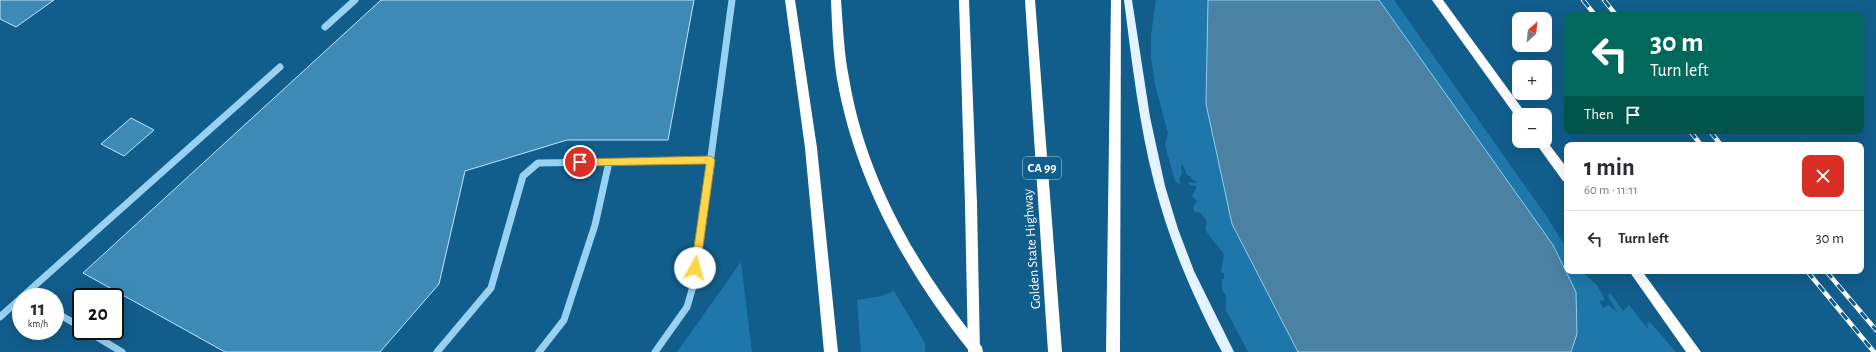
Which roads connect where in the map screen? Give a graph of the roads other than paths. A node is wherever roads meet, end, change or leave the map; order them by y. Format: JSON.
{"nodes":[{"id":1,"x":355,"y":0,"type":"edge"},
{"id":2,"x":732,"y":0,"type":"edge"},
{"id":3,"x":790,"y":0,"type":"edge"},
{"id":4,"x":836,"y":0,"type":"edge"},
{"id":5,"x":964,"y":0,"type":"edge"},
{"id":6,"x":1030,"y":0,"type":"edge"},
{"id":7,"x":1116,"y":0,"type":"edge"},
{"id":8,"x":1128,"y":0,"type":"edge"},
{"id":9,"x":1437,"y":0,"type":"edge"},
{"id":10,"x":325,"y":27,"type":"dead end"},
{"id":11,"x":280,"y":67,"type":"dead end"},
{"id":12,"x":1516,"y":108,"type":"edge"},
{"id":13,"x":1545,"y":148,"type":"edge"},
{"id":14,"x":711,"y":160,"type":"junction"},
{"id":15,"x":609,"y":162,"type":"junction"},
{"id":16,"x":1564,"y":174,"type":"edge"},
{"id":17,"x":1638,"y":274,"type":"edge"},
{"id":18,"x":35,"y":288,"type":"edge"},
{"id":19,"x":12,"y":307,"type":"edge"},
{"id":20,"x":0,"y":317,"type":"edge"},
{"id":21,"x":102,"y":340,"type":"edge"},
{"id":22,"x":122,"y":352,"type":"edge"},
{"id":23,"x":437,"y":352,"type":"edge"},
{"id":24,"x":539,"y":352,"type":"edge"},
{"id":25,"x":655,"y":352,"type":"edge"},
{"id":26,"x":831,"y":352,"type":"edge"},
{"id":27,"x":974,"y":352,"type":"edge"},
{"id":28,"x":978,"y":352,"type":"edge"},
{"id":29,"x":1055,"y":352,"type":"edge"},
{"id":30,"x":1113,"y":352,"type":"edge"},
{"id":31,"x":1228,"y":352,"type":"edge"},
{"id":32,"x":1694,"y":352,"type":"edge"}],
"edges":[{"from":1,"to":10,"type":"lane"},
{"from":2,"to":14,"type":"lane"},
{"from":3,"to":26,"type":"highway"},
{"from":4,"to":28,"type":"highway"},
{"from":5,"to":27,"type":"highway","bridge":true},
{"from":6,"to":29,"type":"highway","name":"Golden State Highway","number":"CA 99"},
{"from":7,"to":30,"type":"highway"},
{"from":8,"to":31,"type":"main road"},
{"from":9,"to":12,"type":"highway"},
{"from":11,"to":18,"type":"lane"},
{"from":13,"to":16,"type":"highway"},
{"from":14,"to":15,"type":"lane"},
{"from":14,"to":25,"type":"lane"},
{"from":15,"to":23,"type":"lane"},
{"from":15,"to":24,"type":"lane"},
{"from":17,"to":32,"type":"highway"},
{"from":19,"to":20,"type":"lane"},
{"from":21,"to":22,"type":"lane"}]}
